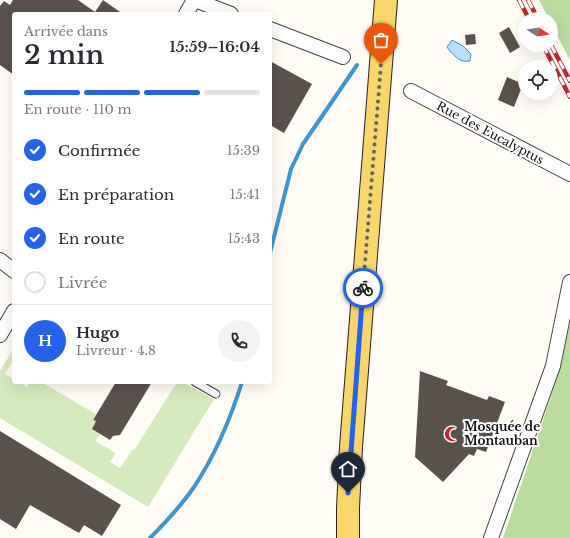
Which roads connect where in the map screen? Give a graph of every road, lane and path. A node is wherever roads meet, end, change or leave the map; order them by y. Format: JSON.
{"nodes":[{"id":1,"x":386,"y":0,"type":"edge"},
{"id":2,"x":198,"y":1,"type":"edge"},
{"id":3,"x":188,"y":12,"type":"edge"},
{"id":4,"x":226,"y":12,"type":"edge"},
{"id":5,"x":272,"y":30,"type":"edge"},
{"id":6,"x":343,"y":57,"type":"dead end"},
{"id":7,"x":410,"y":91,"type":"dead end"},
{"id":8,"x":570,"y":174,"type":"edge"},
{"id":9,"x":0,"y":260,"type":"edge"},
{"id":10,"x":12,"y":270,"type":"edge"},
{"id":11,"x":570,"y":282,"type":"edge"},
{"id":12,"x":12,"y":314,"type":"edge"},
{"id":13,"x":0,"y":335,"type":"edge"},
{"id":14,"x":198,"y":384,"type":"edge"},
{"id":15,"x":216,"y":394,"type":"dead end"},
{"id":16,"x":348,"y":538,"type":"edge"},
{"id":17,"x":491,"y":538,"type":"edge"}],
"edges":[{"from":1,"to":16,"type":"main road"},
{"from":2,"to":3,"type":"street"},
{"from":2,"to":4,"type":"street"},
{"from":5,"to":6,"type":"street"},
{"from":7,"to":8,"type":"street","name":"Rue des Eucalyptus"},
{"from":9,"to":10,"type":"street"},
{"from":11,"to":17,"type":"street"},
{"from":12,"to":13,"type":"street"},
{"from":14,"to":15,"type":"lane"}]}
